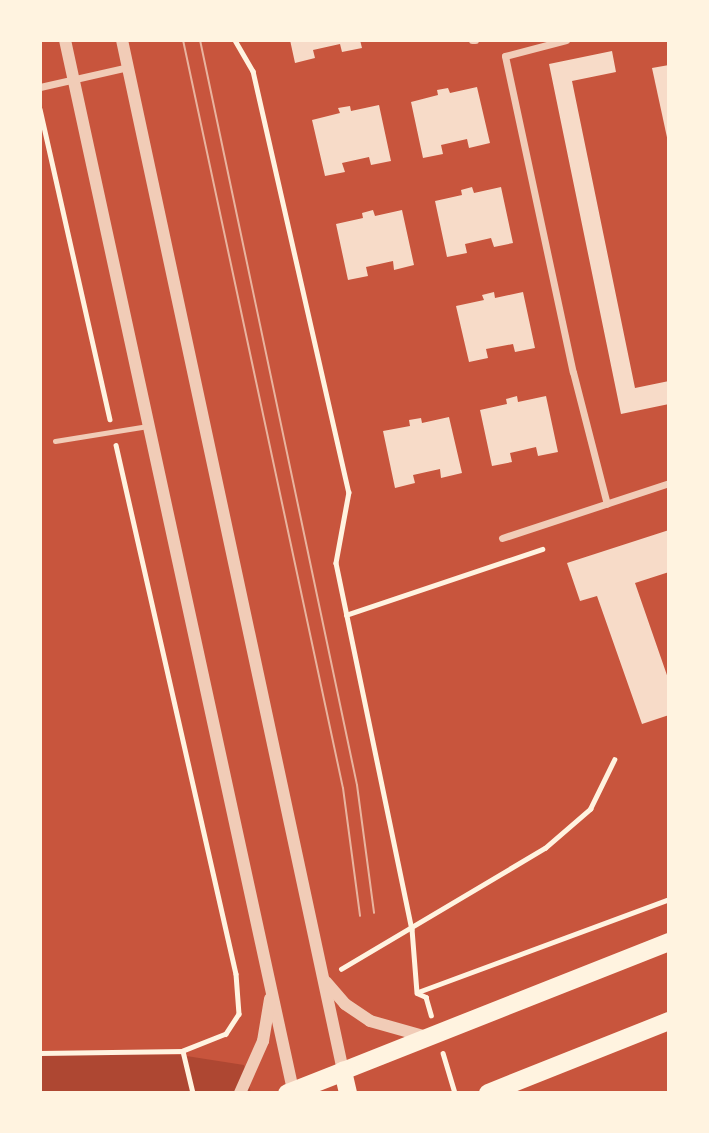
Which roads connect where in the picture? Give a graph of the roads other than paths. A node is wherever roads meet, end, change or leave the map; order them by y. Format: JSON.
{"nodes":[{"id":1,"x":65,"y":40,"type":"edge"},
{"id":2,"x":122,"y":40,"type":"edge"},
{"id":3,"x":566,"y":40,"type":"edge"},
{"id":4,"x":128,"y":67,"type":"junction"},
{"id":5,"x":74,"y":79,"type":"junction"},
{"id":6,"x":40,"y":87,"type":"edge"},
{"id":7,"x":148,"y":426,"type":"junction"},
{"id":8,"x":55,"y":441,"type":"dead end"},
{"id":9,"x":669,"y":483,"type":"edge"},
{"id":10,"x":607,"y":504,"type":"junction"},
{"id":11,"x":502,"y":538,"type":"dead end"},
{"id":12,"x":669,"y":942,"type":"edge"},
{"id":13,"x":323,"y":979,"type":"junction"},
{"id":14,"x":271,"y":991,"type":"junction"},
{"id":15,"x":669,"y":1021,"type":"edge"},
{"id":16,"x":432,"y":1036,"type":"junction"},
{"id":17,"x":343,"y":1071,"type":"junction"},
{"id":18,"x":290,"y":1091,"type":"edge"},
{"id":19,"x":240,"y":1093,"type":"edge"},
{"id":20,"x":348,"y":1093,"type":"edge"},
{"id":21,"x":488,"y":1093,"type":"edge"}],
"edges":[{"from":1,"to":5,"type":"street"},
{"from":2,"to":4,"type":"street"},
{"from":3,"to":10,"type":"street"},
{"from":4,"to":5,"type":"street"},
{"from":4,"to":13,"type":"street"},
{"from":5,"to":6,"type":"street"},
{"from":5,"to":7,"type":"street"},
{"from":7,"to":8,"type":"lane"},
{"from":7,"to":14,"type":"street"},
{"from":9,"to":10,"type":"street"},
{"from":10,"to":11,"type":"street"},
{"from":12,"to":16,"type":"main road"},
{"from":13,"to":16,"type":"street"},
{"from":13,"to":17,"type":"street"},
{"from":14,"to":18,"type":"street"},
{"from":14,"to":19,"type":"street"},
{"from":15,"to":21,"type":"main road"},
{"from":16,"to":17,"type":"main road"},
{"from":17,"to":18,"type":"highway"},
{"from":17,"to":20,"type":"main road"}]}
